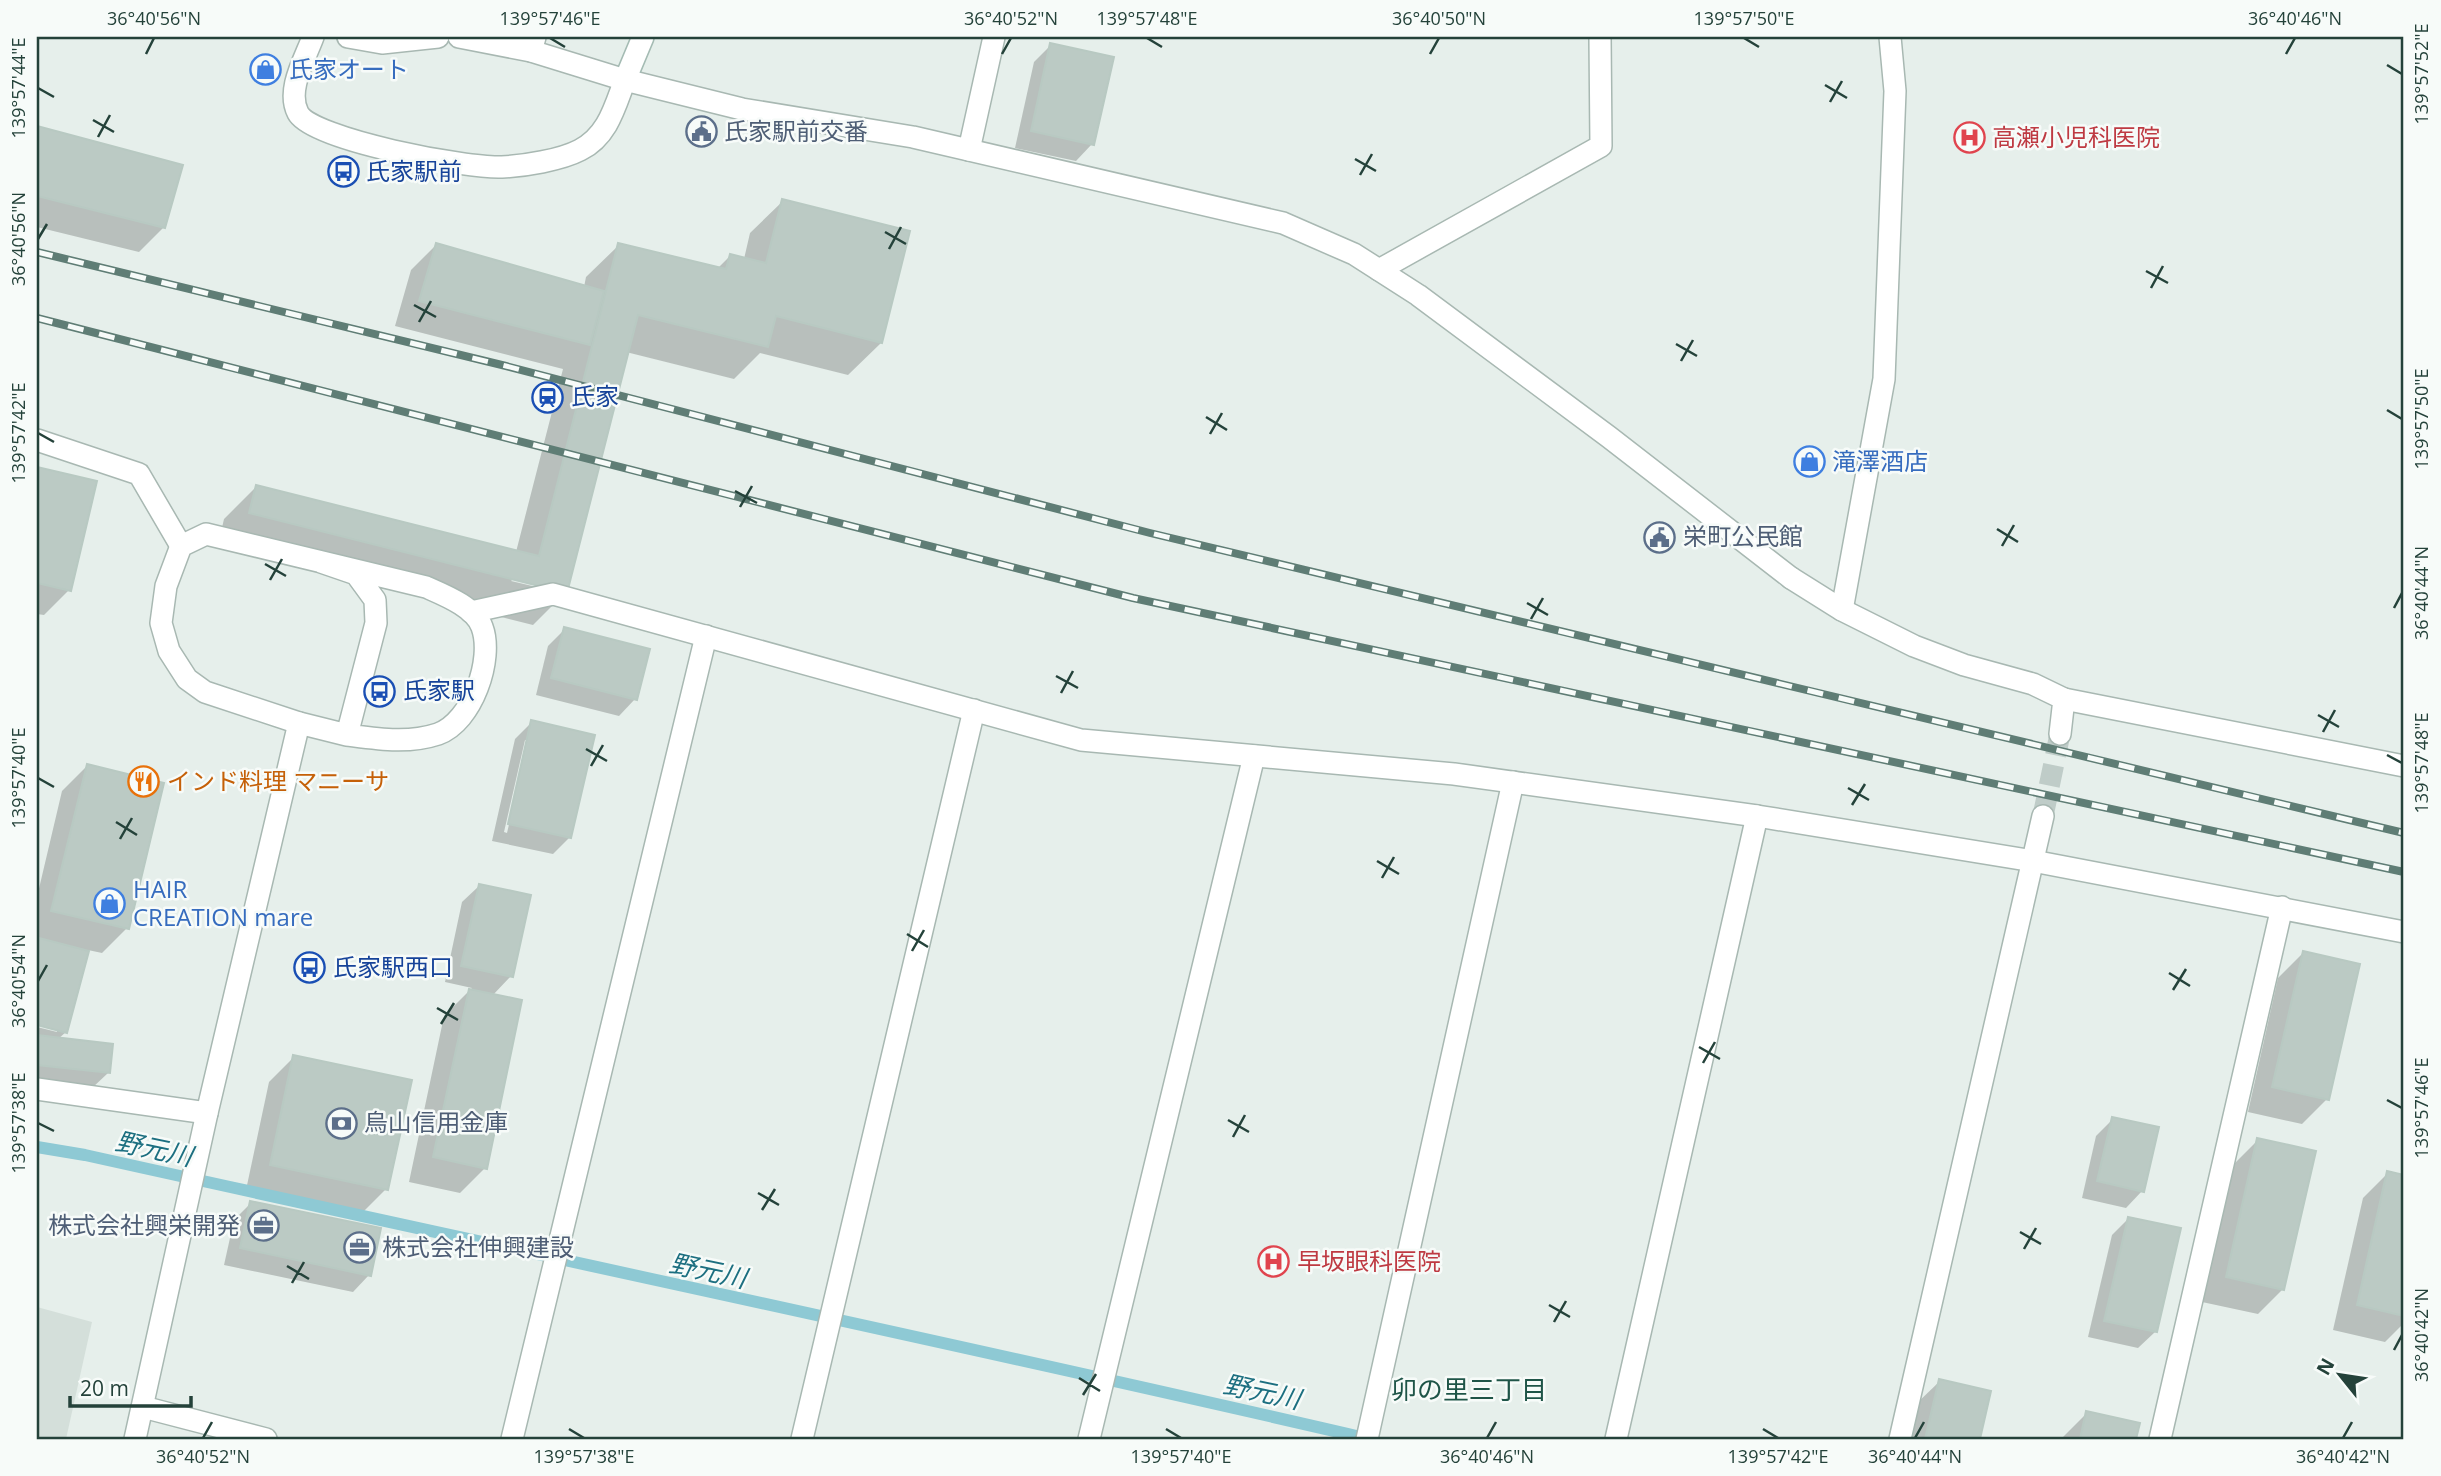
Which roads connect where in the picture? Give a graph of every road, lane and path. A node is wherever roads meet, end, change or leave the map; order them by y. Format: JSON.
{"nodes":[{"id":1,"x":313,"y":37,"type":"edge"},
{"id":2,"x":348,"y":37,"type":"edge"},
{"id":3,"x":438,"y":37,"type":"edge"},
{"id":4,"x":459,"y":37,"type":"edge"},
{"id":5,"x":643,"y":37,"type":"edge"},
{"id":6,"x":993,"y":37,"type":"edge"},
{"id":7,"x":1600,"y":37,"type":"edge"},
{"id":8,"x":1889,"y":37,"type":"edge"},
{"id":9,"x":533,"y":44,"type":"edge"},
{"id":10,"x":625,"y":80,"type":"junction"},
{"id":11,"x":969,"y":150,"type":"junction"},
{"id":12,"x":1379,"y":270,"type":"junction"},
{"id":13,"x":37,"y":440,"type":"edge"},
{"id":14,"x":181,"y":546,"type":"junction"},
{"id":15,"x":321,"y":562,"type":"junction"},
{"id":16,"x":1842,"y":610,"type":"junction"},
{"id":17,"x":471,"y":612,"type":"junction"},
{"id":18,"x":706,"y":636,"type":"junction"},
{"id":19,"x":2064,"y":699,"type":"junction"},
{"id":20,"x":974,"y":710,"type":"junction"},
{"id":21,"x":299,"y":723,"type":"junction"},
{"id":22,"x":2060,"y":734,"type":"tunnel mouth"},
{"id":23,"x":347,"y":735,"type":"junction"},
{"id":24,"x":1254,"y":756,"type":"junction"},
{"id":25,"x":2404,"y":766,"type":"edge"},
{"id":26,"x":1513,"y":782,"type":"junction"},
{"id":27,"x":1757,"y":816,"type":"junction"},
{"id":28,"x":2043,"y":816,"type":"tunnel mouth"},
{"id":29,"x":2033,"y":861,"type":"junction"},
{"id":30,"x":2282,"y":906,"type":"junction"},
{"id":31,"x":2404,"y":932,"type":"edge"},
{"id":32,"x":37,"y":1089,"type":"edge"},
{"id":33,"x":207,"y":1113,"type":"junction"},
{"id":34,"x":143,"y":1407,"type":"junction"},
{"id":35,"x":135,"y":1439,"type":"edge"},
{"id":36,"x":266,"y":1439,"type":"edge"},
{"id":37,"x":512,"y":1439,"type":"edge"},
{"id":38,"x":803,"y":1439,"type":"edge"},
{"id":39,"x":1089,"y":1439,"type":"edge"},
{"id":40,"x":1367,"y":1439,"type":"edge"},
{"id":41,"x":1616,"y":1439,"type":"edge"},
{"id":42,"x":1900,"y":1439,"type":"edge"},
{"id":43,"x":2160,"y":1439,"type":"edge"}],
"edges":[{"from":1,"to":10,"type":"street"},
{"from":2,"to":3,"type":"street"},
{"from":4,"to":9,"type":"street"},
{"from":5,"to":10,"type":"street"},
{"from":6,"to":11,"type":"street"},
{"from":7,"to":12,"type":"street"},
{"from":8,"to":16,"type":"street"},
{"from":9,"to":10,"type":"street"},
{"from":10,"to":11,"type":"street"},
{"from":11,"to":12,"type":"street"},
{"from":12,"to":16,"type":"street"},
{"from":13,"to":14,"type":"street"},
{"from":14,"to":15,"type":"street"},
{"from":14,"to":21,"type":"street"},
{"from":15,"to":17,"type":"street"},
{"from":15,"to":23,"type":"street"},
{"from":16,"to":19,"type":"street"},
{"from":17,"to":18,"type":"street"},
{"from":17,"to":23,"type":"street"},
{"from":18,"to":20,"type":"street"},
{"from":18,"to":37,"type":"street"},
{"from":19,"to":22,"type":"street"},
{"from":19,"to":25,"type":"street"},
{"from":20,"to":24,"type":"street"},
{"from":20,"to":38,"type":"street"},
{"from":21,"to":23,"type":"street"},
{"from":21,"to":33,"type":"street"},
{"from":24,"to":26,"type":"street"},
{"from":24,"to":39,"type":"street"},
{"from":26,"to":27,"type":"street"},
{"from":26,"to":40,"type":"street"},
{"from":27,"to":29,"type":"street"},
{"from":27,"to":41,"type":"street"},
{"from":28,"to":29,"type":"street"},
{"from":29,"to":30,"type":"street"},
{"from":29,"to":42,"type":"street"},
{"from":30,"to":31,"type":"street"},
{"from":30,"to":43,"type":"street"},
{"from":32,"to":33,"type":"street"},
{"from":33,"to":34,"type":"street"},
{"from":34,"to":35,"type":"street"},
{"from":34,"to":36,"type":"street"}]}
